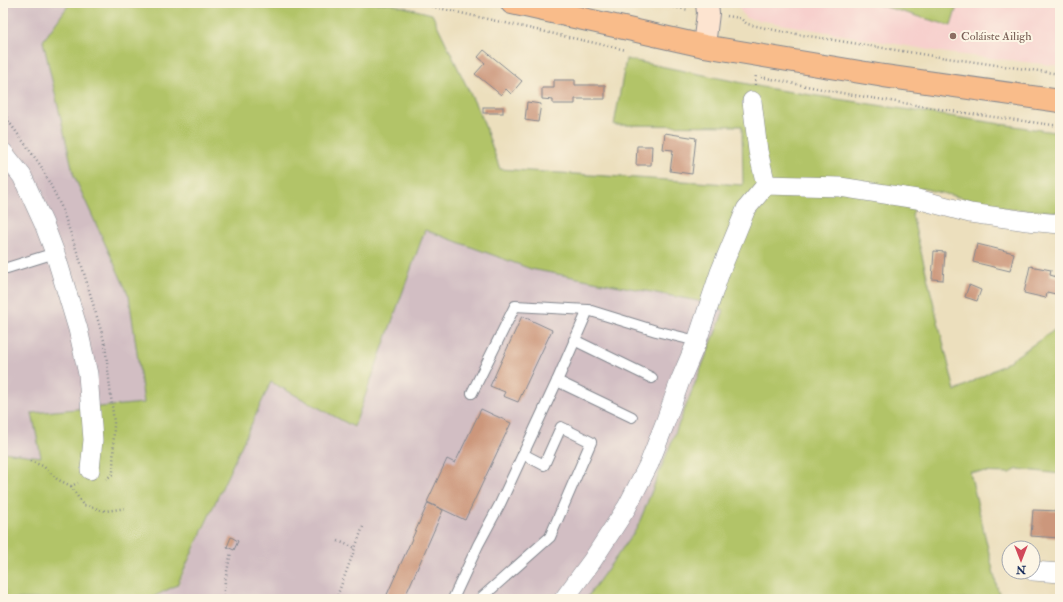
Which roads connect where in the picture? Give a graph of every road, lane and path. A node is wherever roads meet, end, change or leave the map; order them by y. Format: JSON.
{"nodes":[{"id":1,"x":6,"y":3,"type":"edge"},
{"id":2,"x":512,"y":3,"type":"edge"},
{"id":3,"x":650,"y":3,"type":"edge"},
{"id":4,"x":707,"y":8,"type":"edge"},
{"id":5,"x":3,"y":9,"type":"edge"},
{"id":6,"x":704,"y":46,"type":"junction"},
{"id":7,"x":759,"y":55,"type":"junction"},
{"id":8,"x":1060,"y":74,"type":"edge"},
{"id":9,"x":752,"y":101,"type":"joint"},
{"id":10,"x":1060,"y":101,"type":"edge"},
{"id":11,"x":3,"y":152,"type":"edge"},
{"id":12,"x":766,"y":185,"type":"junction"},
{"id":13,"x":1060,"y":224,"type":"edge"},
{"id":14,"x":55,"y":253,"type":"junction"},
{"id":15,"x":7,"y":268,"type":"dead end"},
{"id":16,"x":588,"y":310,"type":"junction"},
{"id":17,"x":574,"y":340,"type":"junction"},
{"id":18,"x":697,"y":341,"type":"junction"},
{"id":19,"x":652,"y":378,"type":"dead end"},
{"id":20,"x":557,"y":382,"type":"junction"},
{"id":21,"x":472,"y":393,"type":"dead end"},
{"id":22,"x":632,"y":417,"type":"dead end"},
{"id":23,"x":523,"y":454,"type":"junction"},
{"id":24,"x":30,"y":461,"type":"dead end"},
{"id":25,"x":90,"y":470,"type":"joint"},
{"id":26,"x":71,"y":486,"type":"junction"},
{"id":27,"x":127,"y":508,"type":"dead end"},
{"id":28,"x":364,"y":524,"type":"dead end"},
{"id":29,"x":338,"y":541,"type":"dead end"},
{"id":30,"x":355,"y":548,"type":"junction"},
{"id":31,"x":232,"y":552,"type":"dead end"},
{"id":32,"x":1041,"y":572,"type":"edge"},
{"id":33,"x":1060,"y":573,"type":"edge"},
{"id":34,"x":223,"y":599,"type":"edge"},
{"id":35,"x":336,"y":599,"type":"edge"},
{"id":36,"x":454,"y":599,"type":"edge"},
{"id":37,"x":480,"y":599,"type":"edge"},
{"id":38,"x":564,"y":599,"type":"edge"}],
"edges":[{"from":1,"to":5,"type":"path"},
{"from":2,"to":6,"type":"main road"},
{"from":3,"to":4,"type":"path"},
{"from":4,"to":6,"type":"street"},
{"from":4,"to":8,"type":"path"},
{"from":6,"to":7,"type":"main road"},
{"from":7,"to":9,"type":"path"},
{"from":7,"to":10,"type":"main road"},
{"from":9,"to":12,"type":"street"},
{"from":11,"to":14,"type":"street"},
{"from":12,"to":13,"type":"street"},
{"from":12,"to":18,"type":"street"},
{"from":14,"to":15,"type":"lane"},
{"from":14,"to":25,"type":"street"},
{"from":16,"to":17,"type":"lane"},
{"from":16,"to":18,"type":"lane"},
{"from":16,"to":21,"type":"lane"},
{"from":17,"to":19,"type":"lane"},
{"from":17,"to":20,"type":"lane"},
{"from":18,"to":38,"type":"street"},
{"from":20,"to":22,"type":"lane"},
{"from":20,"to":23,"type":"lane"},
{"from":23,"to":36,"type":"lane"},
{"from":23,"to":37,"type":"lane"},
{"from":24,"to":26,"type":"path"},
{"from":25,"to":26,"type":"path"},
{"from":26,"to":27,"type":"path"},
{"from":28,"to":30,"type":"path"},
{"from":29,"to":30,"type":"path"},
{"from":30,"to":35,"type":"path"},
{"from":31,"to":34,"type":"path"},
{"from":32,"to":33,"type":"street"}]}
